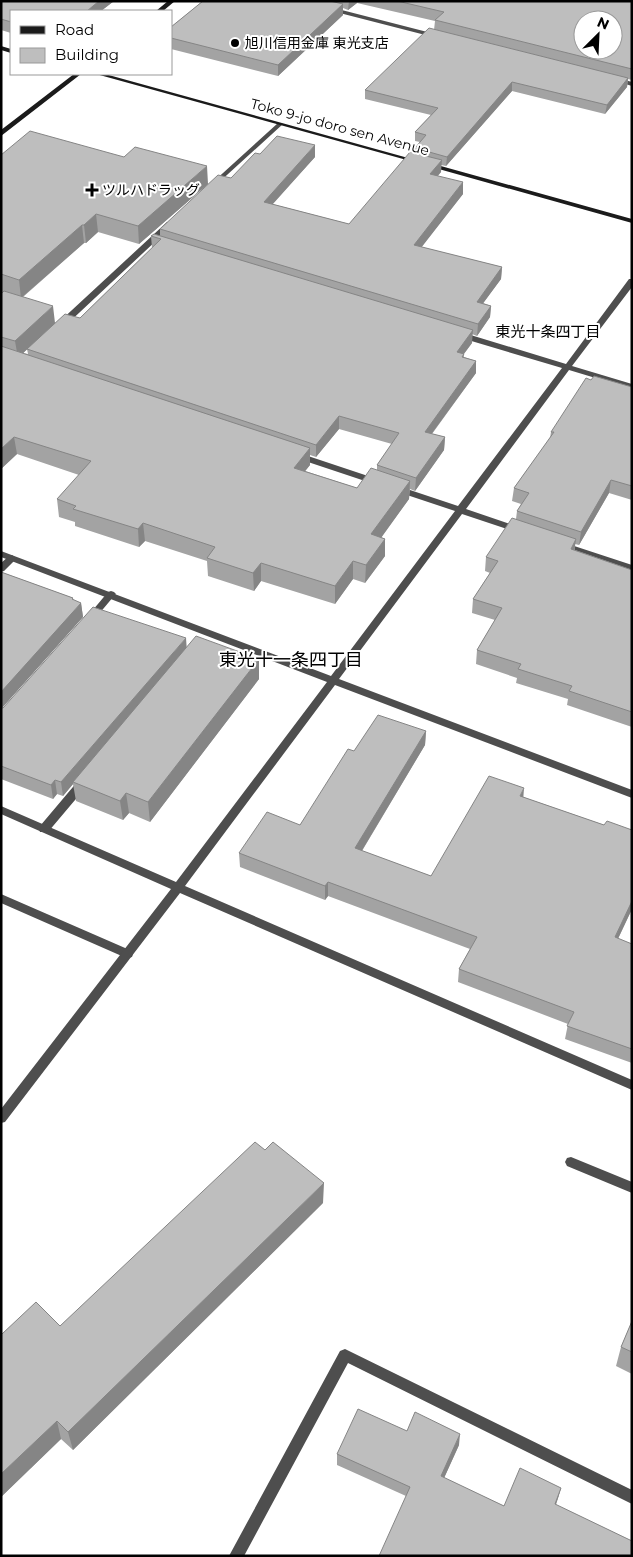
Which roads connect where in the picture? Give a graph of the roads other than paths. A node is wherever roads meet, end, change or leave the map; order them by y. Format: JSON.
{"nodes":[{"id":1,"x":172,"y":1,"type":"edge"},
{"id":2,"x":326,"y":8,"type":"edge"},
{"id":3,"x":159,"y":10,"type":"edge"},
{"id":4,"x":441,"y":37,"type":"edge"},
{"id":5,"x":77,"y":75,"type":"edge"},
{"id":6,"x":103,"y":75,"type":"edge"},
{"id":7,"x":603,"y":77,"type":"edge"},
{"id":8,"x":632,"y":84,"type":"edge"},
{"id":9,"x":280,"y":124,"type":"junction"},
{"id":10,"x":1,"y":134,"type":"edge"},
{"id":11,"x":208,"y":189,"type":"edge"},
{"id":12,"x":180,"y":215,"type":"edge"},
{"id":13,"x":632,"y":221,"type":"edge"},
{"id":14,"x":151,"y":241,"type":"junction"},
{"id":15,"x":161,"y":244,"type":"edge"},
{"id":16,"x":632,"y":281,"type":"edge"},
{"id":17,"x":57,"y":329,"type":"edge"},
{"id":18,"x":454,"y":333,"type":"edge"},
{"id":19,"x":567,"y":368,"type":"junction"},
{"id":20,"x":632,"y":387,"type":"edge"},
{"id":21,"x":292,"y":454,"type":"edge"},
{"id":22,"x":461,"y":510,"type":"junction"},
{"id":23,"x":524,"y":532,"type":"edge"},
{"id":24,"x":551,"y":541,"type":"edge"},
{"id":25,"x":1,"y":554,"type":"edge"},
{"id":26,"x":12,"y":558,"type":"junction"},
{"id":27,"x":632,"y":568,"type":"edge"},
{"id":28,"x":1,"y":569,"type":"edge"},
{"id":29,"x":111,"y":594,"type":"junction"},
{"id":30,"x":85,"y":624,"type":"edge"},
{"id":31,"x":334,"y":680,"type":"junction"},
{"id":32,"x":89,"y":776,"type":"edge"},
{"id":33,"x":632,"y":794,"type":"edge"},
{"id":34,"x":1,"y":810,"type":"edge"},
{"id":35,"x":44,"y":829,"type":"junction"},
{"id":36,"x":178,"y":887,"type":"junction"},
{"id":37,"x":1,"y":898,"type":"edge"},
{"id":38,"x":128,"y":954,"type":"junction"},
{"id":39,"x":632,"y":1085,"type":"edge"},
{"id":40,"x":1,"y":1118,"type":"edge"},
{"id":41,"x":571,"y":1162,"type":"dead end"},
{"id":42,"x":632,"y":1188,"type":"edge"},
{"id":43,"x":632,"y":1497,"type":"edge"},
{"id":44,"x":236,"y":1556,"type":"edge"}],
"edges":[{"from":1,"to":3,"type":"street"},
{"from":2,"to":4,"type":"street"},
{"from":5,"to":10,"type":"street"},
{"from":6,"to":9,"type":"street","name":"Toko 9-jo doro sen Avenue"},
{"from":7,"to":8,"type":"street"},
{"from":9,"to":11,"type":"street"},
{"from":9,"to":13,"type":"street","name":"Toko 9-jo doro sen Avenue"},
{"from":12,"to":14,"type":"street"},
{"from":14,"to":15,"type":"street"},
{"from":14,"to":17,"type":"street"},
{"from":16,"to":19,"type":"street"},
{"from":18,"to":19,"type":"street"},
{"from":19,"to":20,"type":"street"},
{"from":19,"to":22,"type":"street"},
{"from":21,"to":22,"type":"street"},
{"from":22,"to":23,"type":"street"},
{"from":22,"to":31,"type":"street"},
{"from":24,"to":27,"type":"street"},
{"from":25,"to":26,"type":"street"},
{"from":26,"to":28,"type":"street"},
{"from":26,"to":29,"type":"street"},
{"from":29,"to":30,"type":"street"},
{"from":29,"to":31,"type":"street"},
{"from":31,"to":33,"type":"street"},
{"from":31,"to":36,"type":"street"},
{"from":32,"to":35,"type":"street"},
{"from":34,"to":35,"type":"street"},
{"from":35,"to":36,"type":"street"},
{"from":36,"to":38,"type":"street"},
{"from":36,"to":39,"type":"street"},
{"from":37,"to":38,"type":"street"},
{"from":38,"to":40,"type":"street"},
{"from":41,"to":42,"type":"street"},
{"from":43,"to":44,"type":"street"}]}
